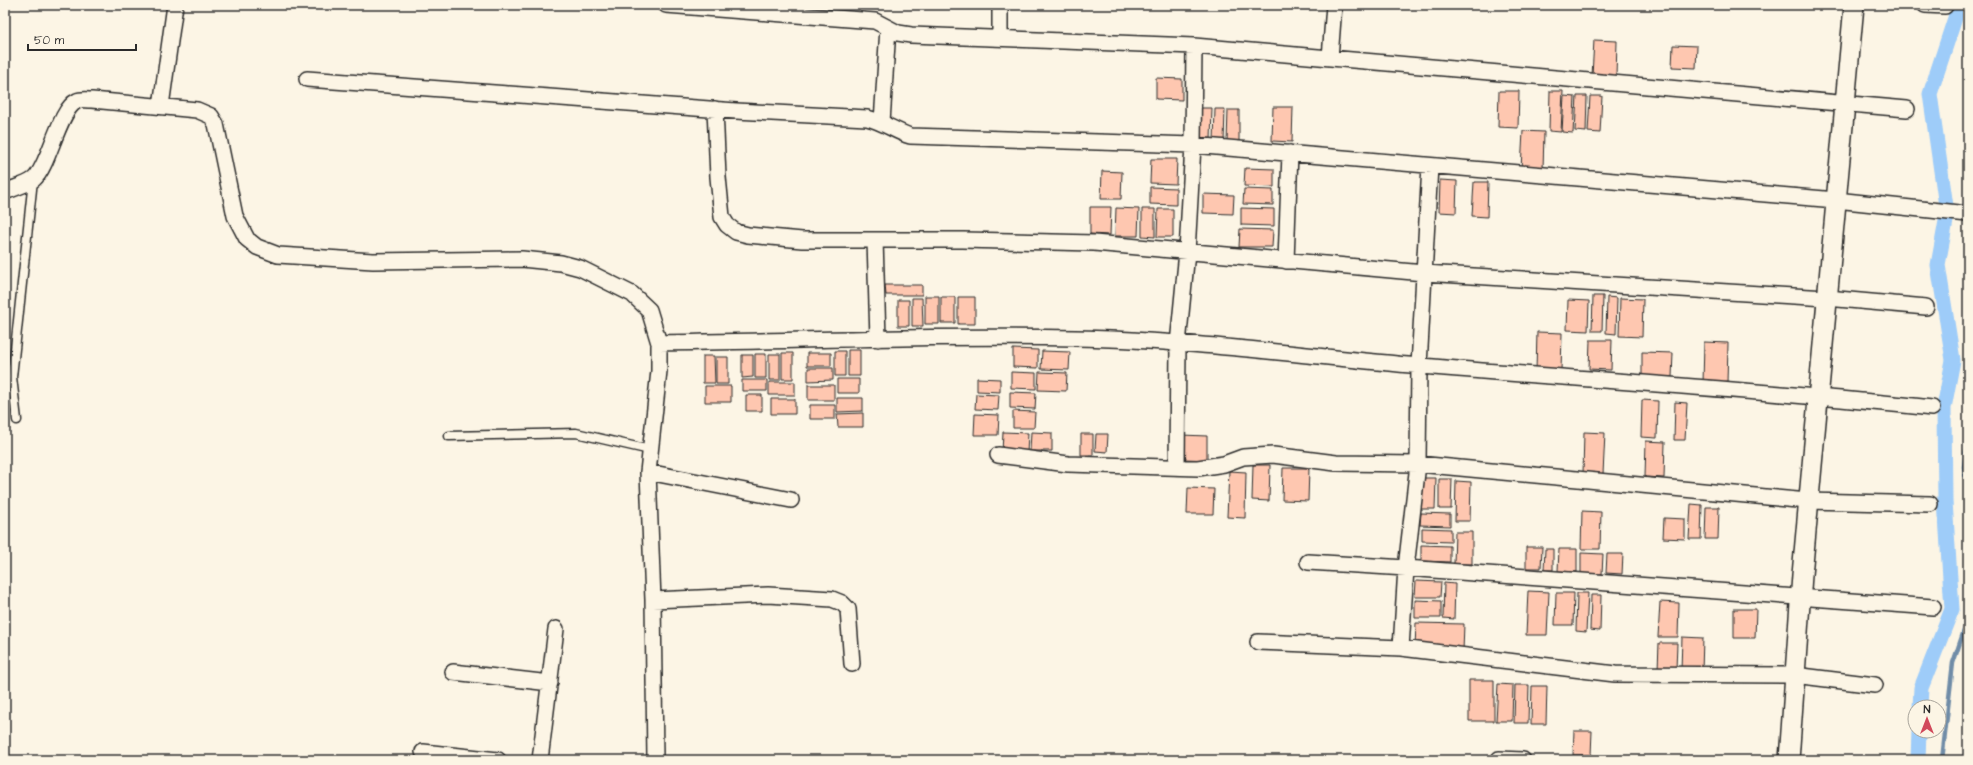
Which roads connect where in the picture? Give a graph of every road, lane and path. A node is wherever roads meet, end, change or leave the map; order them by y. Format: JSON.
{"nodes":[{"id":1,"x":175,"y":5,"type":"edge"},
{"id":2,"x":666,"y":5,"type":"edge"},
{"id":3,"x":1000,"y":5,"type":"edge"},
{"id":4,"x":1334,"y":5,"type":"edge"},
{"id":5,"x":1854,"y":5,"type":"edge"},
{"id":6,"x":1925,"y":5,"type":"edge"},
{"id":7,"x":1945,"y":6,"type":"dead end"},
{"id":8,"x":888,"y":28,"type":"junction"},
{"id":9,"x":1000,"y":38,"type":"junction"},
{"id":10,"x":1194,"y":46,"type":"junction"},
{"id":11,"x":1330,"y":58,"type":"junction"},
{"id":12,"x":307,"y":79,"type":"dead end"},
{"id":13,"x":1845,"y":103,"type":"junction"},
{"id":14,"x":161,"y":106,"type":"junction"},
{"id":15,"x":715,"y":109,"type":"junction"},
{"id":16,"x":1907,"y":109,"type":"dead end"},
{"id":17,"x":882,"y":122,"type":"junction"},
{"id":18,"x":1193,"y":145,"type":"junction"},
{"id":19,"x":1290,"y":153,"type":"junction"},
{"id":20,"x":1430,"y":166,"type":"junction"},
{"id":21,"x":33,"y":180,"type":"junction"},
{"id":22,"x":5,"y":192,"type":"edge"},
{"id":23,"x":1836,"y":200,"type":"junction"},
{"id":24,"x":1968,"y":214,"type":"edge"},
{"id":25,"x":875,"y":240,"type":"junction"},
{"id":26,"x":1187,"y":252,"type":"junction"},
{"id":27,"x":1286,"y":261,"type":"junction"},
{"id":28,"x":1424,"y":273,"type":"junction"},
{"id":29,"x":1827,"y":298,"type":"junction"},
{"id":30,"x":1926,"y":307,"type":"dead end"},
{"id":31,"x":878,"y":339,"type":"junction"},
{"id":32,"x":658,"y":343,"type":"junction"},
{"id":33,"x":1178,"y":344,"type":"junction"},
{"id":34,"x":1419,"y":366,"type":"junction"},
{"id":35,"x":1818,"y":396,"type":"junction"},
{"id":36,"x":1932,"y":408,"type":"dead end"},
{"id":37,"x":16,"y":420,"type":"dead end"},
{"id":38,"x":449,"y":436,"type":"dead end"},
{"id":39,"x":650,"y":450,"type":"junction"},
{"id":40,"x":998,"y":455,"type":"dead end"},
{"id":41,"x":1418,"y":464,"type":"junction"},
{"id":42,"x":1177,"y":467,"type":"junction"},
{"id":43,"x":648,"y":472,"type":"junction"},
{"id":44,"x":791,"y":500,"type":"dead end"},
{"id":45,"x":1808,"y":501,"type":"junction"},
{"id":46,"x":1930,"y":504,"type":"dead end"},
{"id":47,"x":1308,"y":562,"type":"dead end"},
{"id":48,"x":1406,"y":568,"type":"junction"},
{"id":49,"x":1800,"y":597,"type":"junction"},
{"id":50,"x":653,"y":600,"type":"junction"},
{"id":51,"x":1933,"y":608,"type":"dead end"},
{"id":52,"x":556,"y":629,"type":"dead end"},
{"id":53,"x":1258,"y":642,"type":"dead end"},
{"id":54,"x":1401,"y":648,"type":"junction"},
{"id":55,"x":852,"y":664,"type":"dead end"},
{"id":56,"x":453,"y":672,"type":"dead end"},
{"id":57,"x":1794,"y":676,"type":"junction"},
{"id":58,"x":550,"y":683,"type":"junction"},
{"id":59,"x":1875,"y":685,"type":"dead end"},
{"id":60,"x":423,"y":752,"type":"dead end"},
{"id":61,"x":1499,"y":759,"type":"dead end"},
{"id":62,"x":498,"y":760,"type":"edge"},
{"id":63,"x":540,"y":760,"type":"edge"},
{"id":64,"x":655,"y":760,"type":"edge"},
{"id":65,"x":1523,"y":760,"type":"edge"},
{"id":66,"x":1789,"y":760,"type":"edge"}],
"edges":[{"from":1,"to":14,"type":"street"},
{"from":2,"to":8,"type":"street"},
{"from":3,"to":9,"type":"street"},
{"from":4,"to":11,"type":"street"},
{"from":5,"to":13,"type":"street"},
{"from":6,"to":7,"type":"street"},
{"from":8,"to":9,"type":"street"},
{"from":8,"to":17,"type":"street"},
{"from":9,"to":10,"type":"street"},
{"from":10,"to":11,"type":"street"},
{"from":10,"to":18,"type":"street"},
{"from":11,"to":13,"type":"street"},
{"from":12,"to":15,"type":"street"},
{"from":13,"to":16,"type":"street"},
{"from":13,"to":23,"type":"street"},
{"from":14,"to":21,"type":"street"},
{"from":14,"to":32,"type":"street"},
{"from":15,"to":17,"type":"street"},
{"from":15,"to":25,"type":"street"},
{"from":17,"to":18,"type":"street"},
{"from":18,"to":19,"type":"street"},
{"from":18,"to":26,"type":"street"},
{"from":19,"to":20,"type":"street"},
{"from":19,"to":27,"type":"street"},
{"from":20,"to":23,"type":"street"},
{"from":20,"to":28,"type":"street"},
{"from":21,"to":22,"type":"street"},
{"from":21,"to":37,"type":"lane"},
{"from":23,"to":24,"type":"street"},
{"from":23,"to":29,"type":"street"},
{"from":25,"to":26,"type":"street"},
{"from":25,"to":31,"type":"street"},
{"from":26,"to":27,"type":"street"},
{"from":26,"to":33,"type":"street"},
{"from":27,"to":28,"type":"street"},
{"from":28,"to":29,"type":"street"},
{"from":28,"to":34,"type":"street"},
{"from":29,"to":30,"type":"street"},
{"from":29,"to":35,"type":"street"},
{"from":31,"to":32,"type":"street"},
{"from":31,"to":33,"type":"street"},
{"from":32,"to":39,"type":"street"},
{"from":33,"to":34,"type":"street"},
{"from":33,"to":42,"type":"street"},
{"from":34,"to":35,"type":"street"},
{"from":34,"to":41,"type":"street"},
{"from":35,"to":36,"type":"street"},
{"from":35,"to":45,"type":"street"},
{"from":38,"to":39,"type":"lane"},
{"from":39,"to":43,"type":"street"},
{"from":40,"to":42,"type":"street"},
{"from":41,"to":42,"type":"street"},
{"from":41,"to":45,"type":"street"},
{"from":41,"to":48,"type":"street"},
{"from":43,"to":44,"type":"street"},
{"from":43,"to":50,"type":"street"},
{"from":45,"to":46,"type":"street"},
{"from":45,"to":49,"type":"street"},
{"from":47,"to":48,"type":"street"},
{"from":48,"to":49,"type":"street"},
{"from":48,"to":54,"type":"street"},
{"from":49,"to":51,"type":"street"},
{"from":49,"to":57,"type":"street"},
{"from":50,"to":55,"type":"street"},
{"from":50,"to":64,"type":"street"},
{"from":52,"to":58,"type":"street"},
{"from":53,"to":54,"type":"street"},
{"from":54,"to":57,"type":"street"},
{"from":56,"to":58,"type":"street"},
{"from":57,"to":59,"type":"street"},
{"from":57,"to":66,"type":"street"},
{"from":58,"to":63,"type":"street"},
{"from":60,"to":62,"type":"street"},
{"from":61,"to":65,"type":"street"}]}
